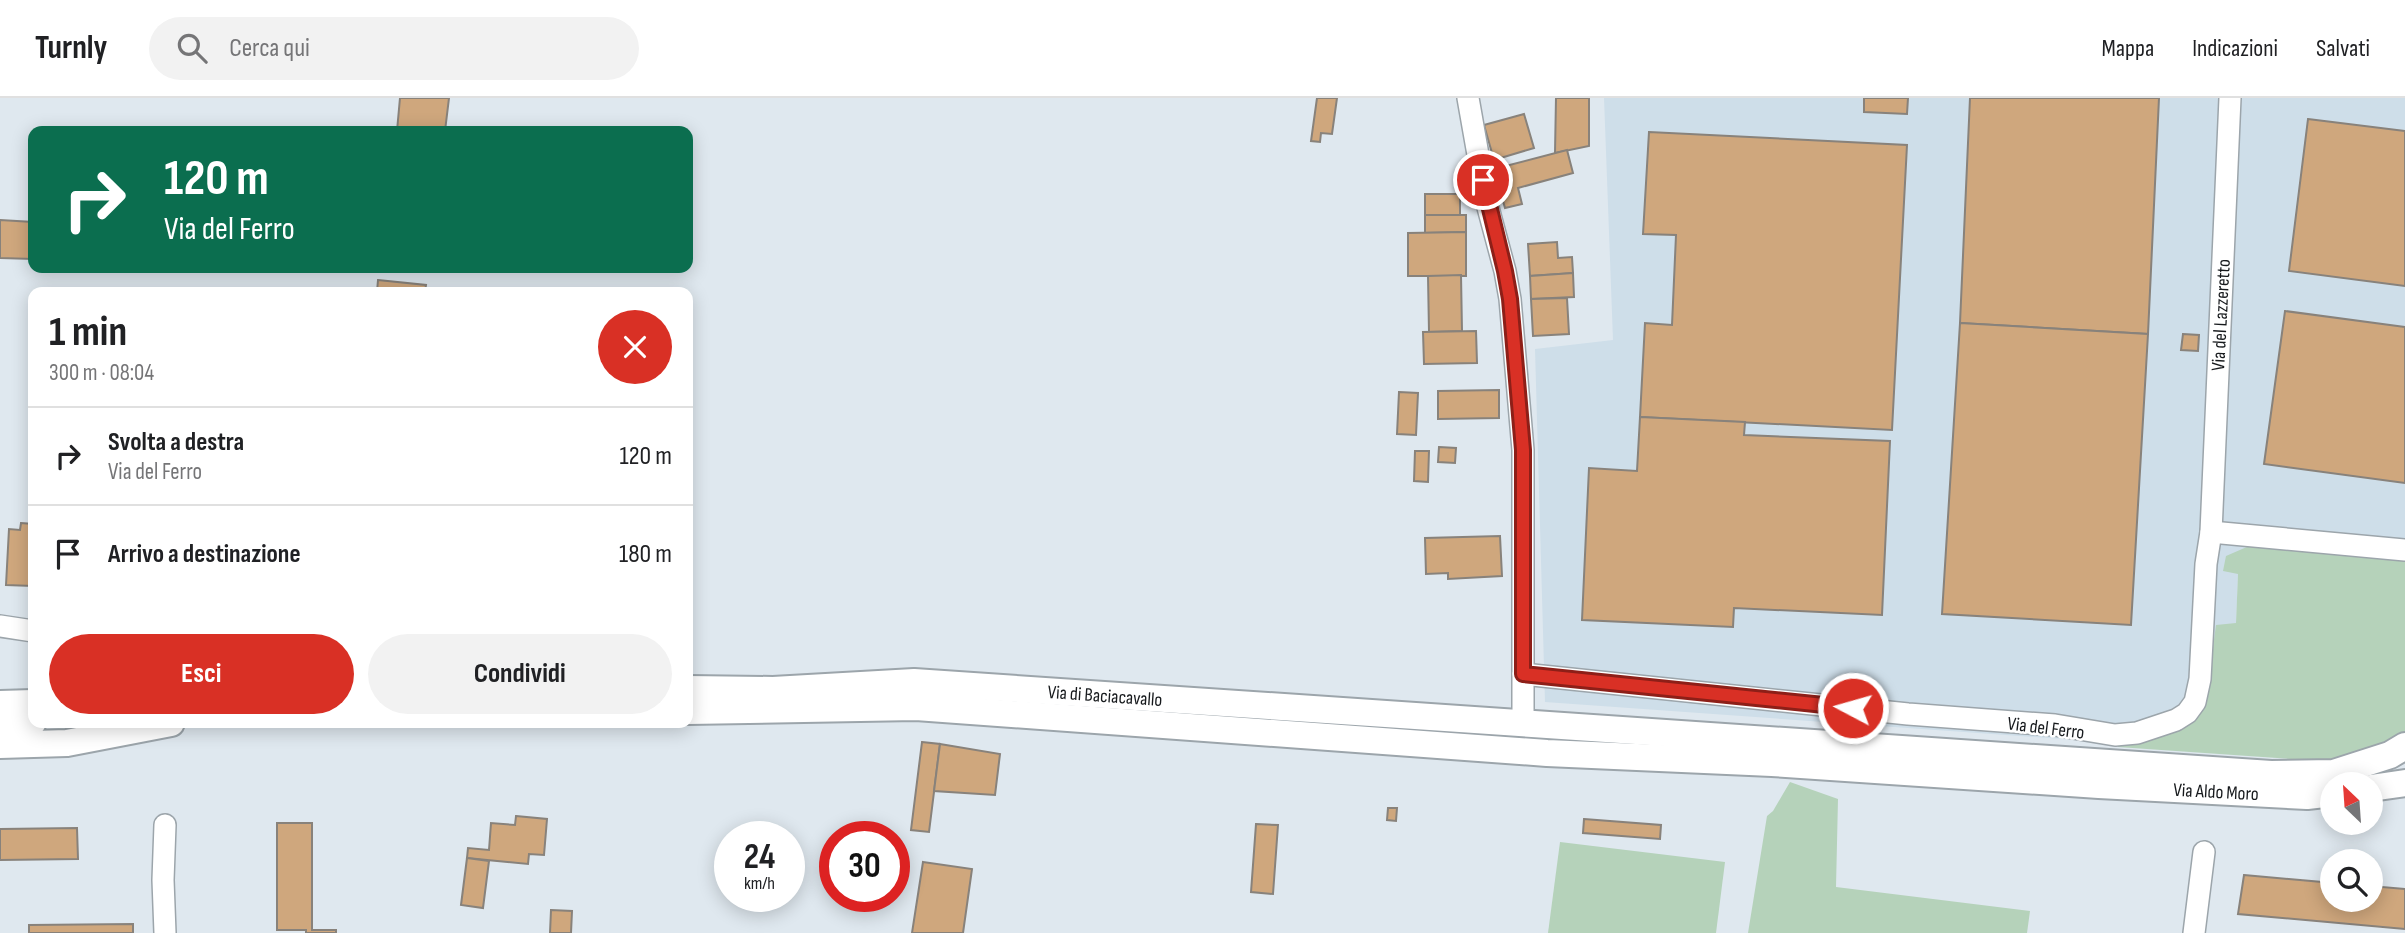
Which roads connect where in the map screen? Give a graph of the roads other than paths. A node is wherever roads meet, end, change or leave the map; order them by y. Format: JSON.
{"nodes":[{"id":1,"x":1468,"y":98,"type":"edge"},
{"id":2,"x":2230,"y":98,"type":"edge"},
{"id":3,"x":2211,"y":531,"type":"junction"},
{"id":4,"x":2405,"y":550,"type":"edge"},
{"id":5,"x":0,"y":626,"type":"edge"},
{"id":6,"x":28,"y":630,"type":"edge"},
{"id":7,"x":1523,"y":674,"type":"junction"},
{"id":8,"x":693,"y":689,"type":"edge"},
{"id":9,"x":28,"y":703,"type":"edge"},
{"id":10,"x":0,"y":704,"type":"edge"},
{"id":11,"x":693,"y":711,"type":"edge"},
{"id":12,"x":28,"y":722,"type":"edge"},
{"id":13,"x":0,"y":723,"type":"edge"},
{"id":14,"x":1523,"y":724,"type":"junction"},
{"id":15,"x":146,"y":728,"type":"edge"},
{"id":16,"x":0,"y":745,"type":"edge"},
{"id":17,"x":2405,"y":746,"type":"edge"},
{"id":18,"x":2181,"y":768,"type":"joint"},
{"id":19,"x":2405,"y":783,"type":"edge"},
{"id":20,"x":2099,"y":785,"type":"joint"},
{"id":21,"x":2384,"y":786,"type":"edge"},
{"id":22,"x":2320,"y":794,"type":"edge"},
{"id":23,"x":165,"y":825,"type":"dead end"},
{"id":24,"x":2204,"y":852,"type":"dead end"},
{"id":25,"x":164,"y":933,"type":"edge"},
{"id":26,"x":2194,"y":933,"type":"edge"}],
"edges":[{"from":1,"to":7,"type":"street"},
{"from":2,"to":3,"type":"street","name":"Via del Lazzeretto"},
{"from":3,"to":4,"type":"street"},
{"from":3,"to":7,"type":"street","name":"Via del Ferro"},
{"from":5,"to":6,"type":"street"},
{"from":7,"to":14,"type":"street"},
{"from":8,"to":14,"type":"main road","name":"Via di Baciacavallo"},
{"from":9,"to":10,"type":"main road"},
{"from":11,"to":20,"type":"main road","name":"Via di Baciacavallo"},
{"from":12,"to":13,"type":"main road"},
{"from":14,"to":18,"type":"main road","name":"Via del Ferro"},
{"from":15,"to":16,"type":"main road"},
{"from":17,"to":18,"type":"main road","name":"Via Aldo Moro"},
{"from":19,"to":21,"type":"main road"},
{"from":20,"to":22,"type":"main road","name":"Via Aldo Moro"},
{"from":23,"to":25,"type":"street"},
{"from":24,"to":26,"type":"street"}]}
